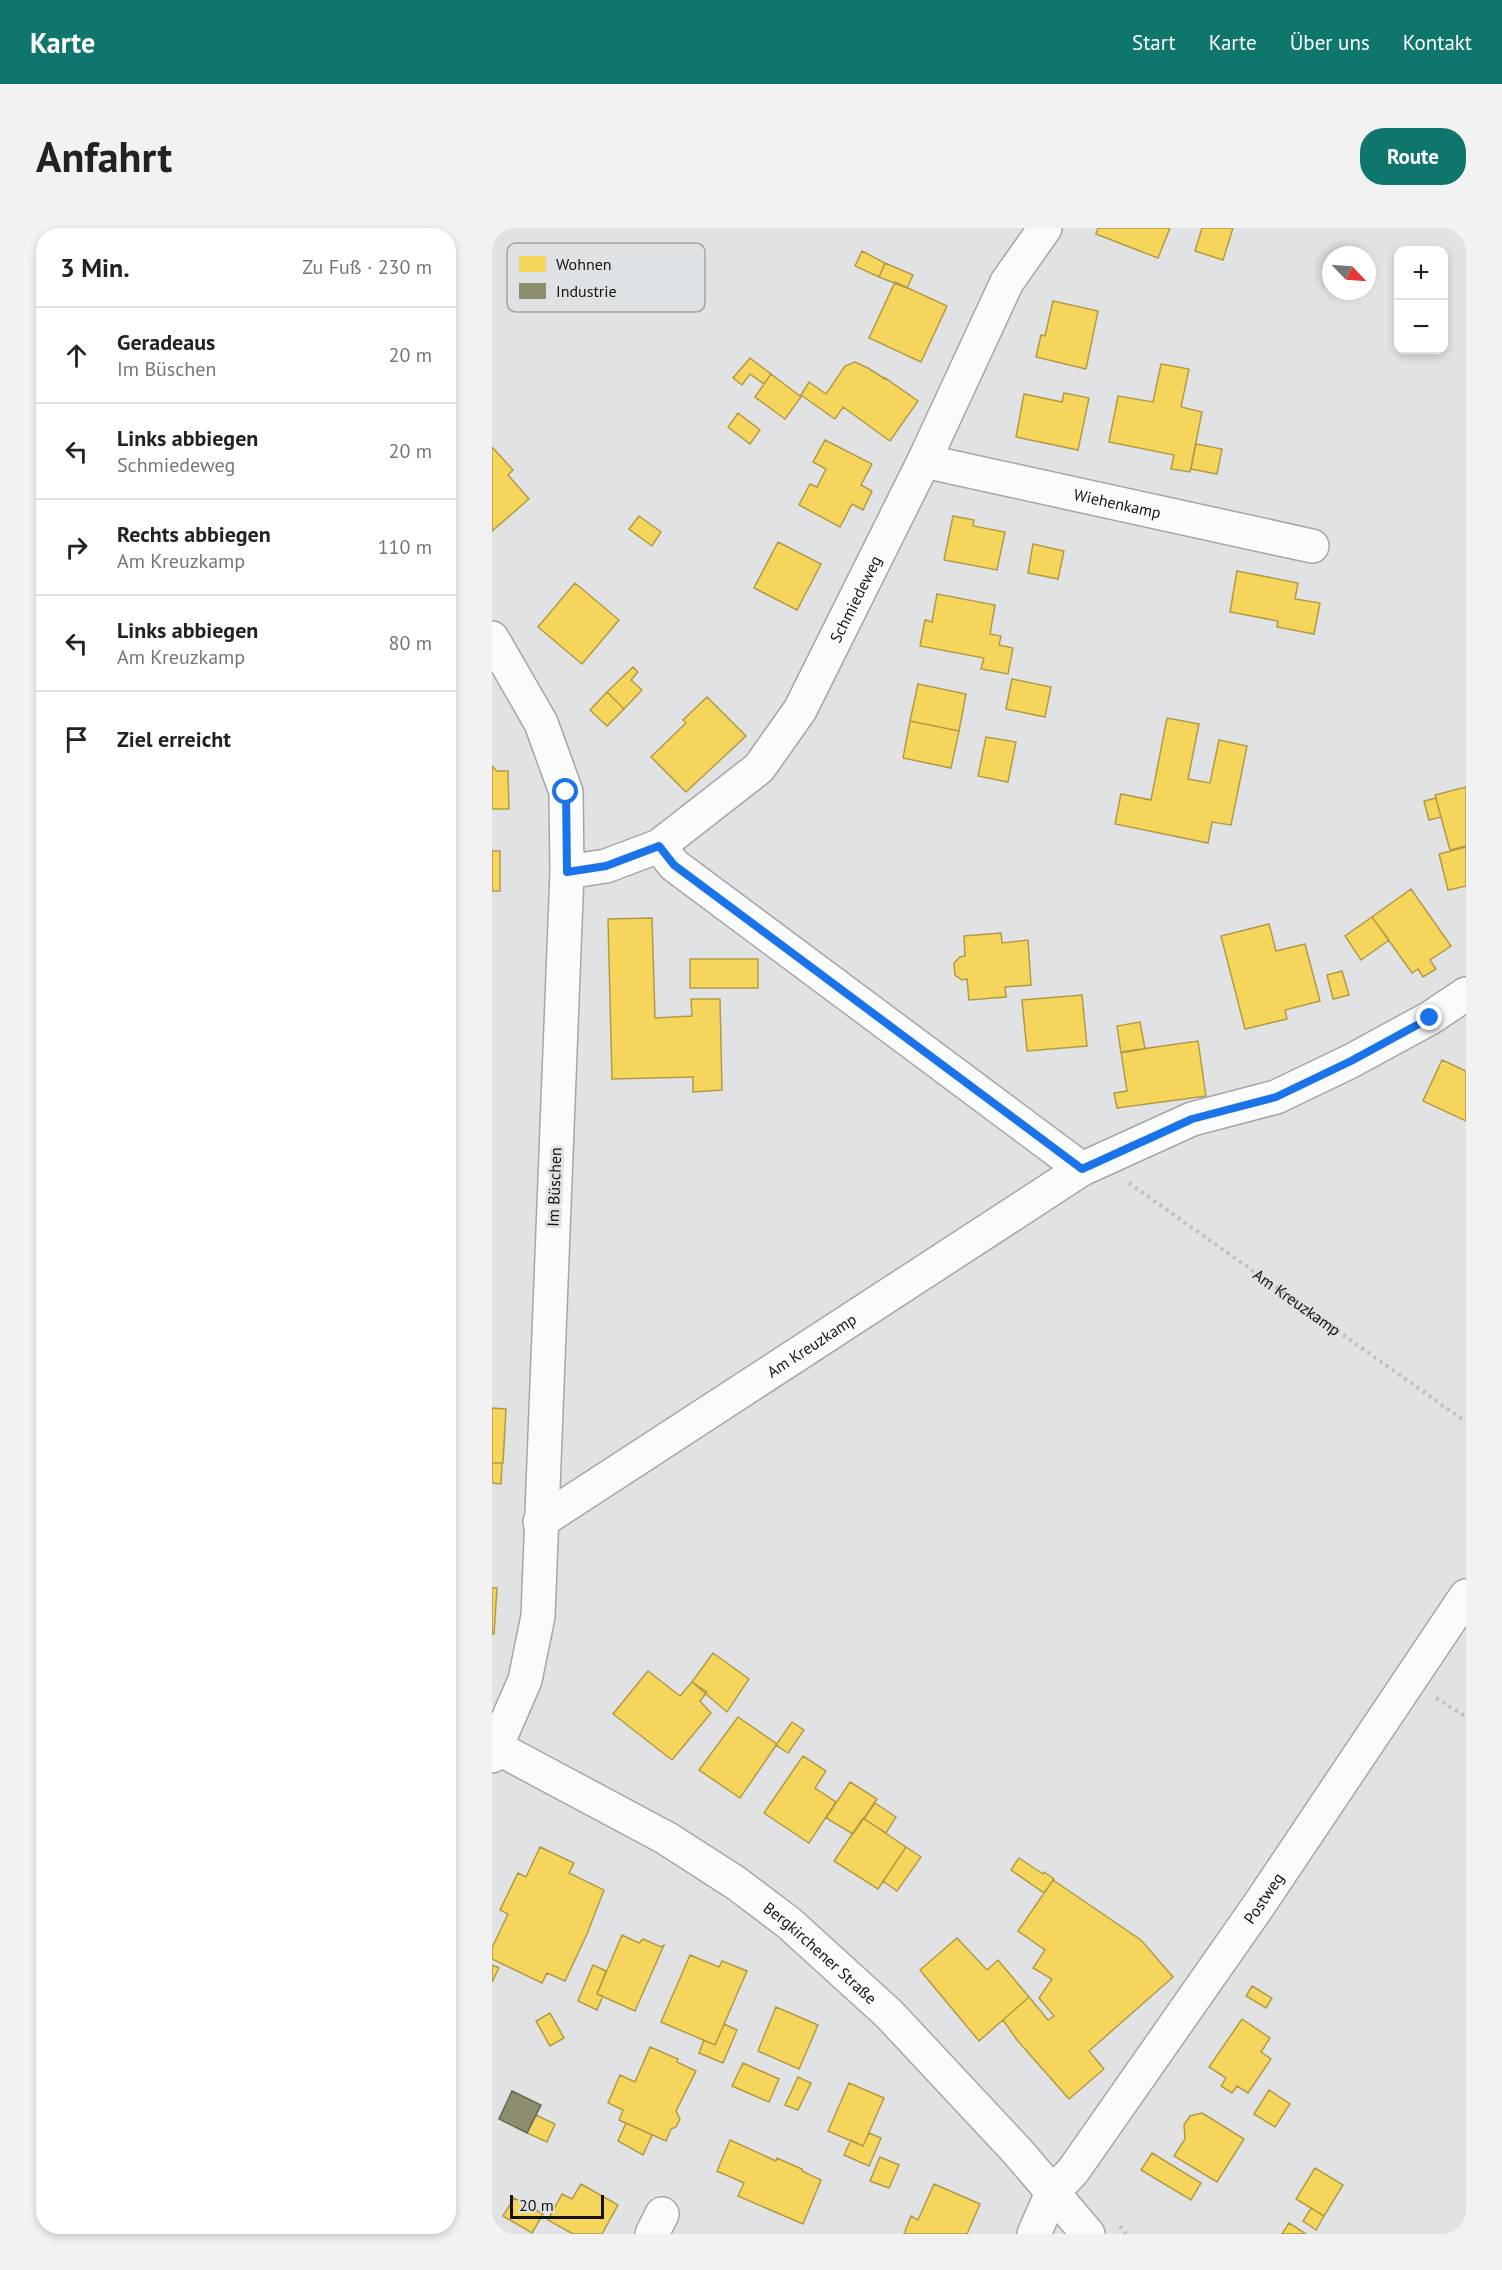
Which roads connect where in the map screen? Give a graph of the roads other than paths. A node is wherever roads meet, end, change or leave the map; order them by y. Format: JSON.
{"nodes":[{"id":1,"x":1046,"y":228,"type":"edge"},
{"id":2,"x":924,"y":461,"type":"junction"},
{"id":3,"x":1311,"y":546,"type":"dead end"},
{"id":4,"x":492,"y":638,"type":"edge"},
{"id":5,"x":659,"y":846,"type":"junction"},
{"id":6,"x":567,"y":872,"type":"junction"},
{"id":7,"x":1466,"y":994,"type":"edge"},
{"id":8,"x":1090,"y":1165,"type":"junction"},
{"id":9,"x":540,"y":1522,"type":"junction"},
{"id":10,"x":1466,"y":1596,"type":"edge"},
{"id":11,"x":493,"y":1750,"type":"edge"},
{"id":12,"x":1052,"y":2193,"type":"junction"},
{"id":13,"x":1034,"y":2234,"type":"edge"},
{"id":14,"x":1088,"y":2234,"type":"edge"}],
"edges":[{"from":1,"to":2,"type":"street","name":"Schmiedeweg"},
{"from":2,"to":3,"type":"street","name":"Wiehenkamp"},
{"from":2,"to":5,"type":"street","name":"Schmiedeweg"},
{"from":4,"to":6,"type":"street","name":"Im Büschen"},
{"from":5,"to":6,"type":"street","name":"Schmiedeweg"},
{"from":5,"to":8,"type":"street"},
{"from":6,"to":9,"type":"street","name":"Im Büschen"},
{"from":7,"to":8,"type":"street","name":"Am Kreuzkamp"},
{"from":8,"to":9,"type":"street","name":"Am Kreuzkamp"},
{"from":9,"to":11,"type":"street","name":"Im Büschen"},
{"from":10,"to":12,"type":"street","name":"Postweg"},
{"from":11,"to":12,"type":"street","name":"Bergkirchener Straße"},
{"from":12,"to":13,"type":"street","name":"Postweg"},
{"from":12,"to":14,"type":"street","name":"Bergkirchener Straße"}]}
